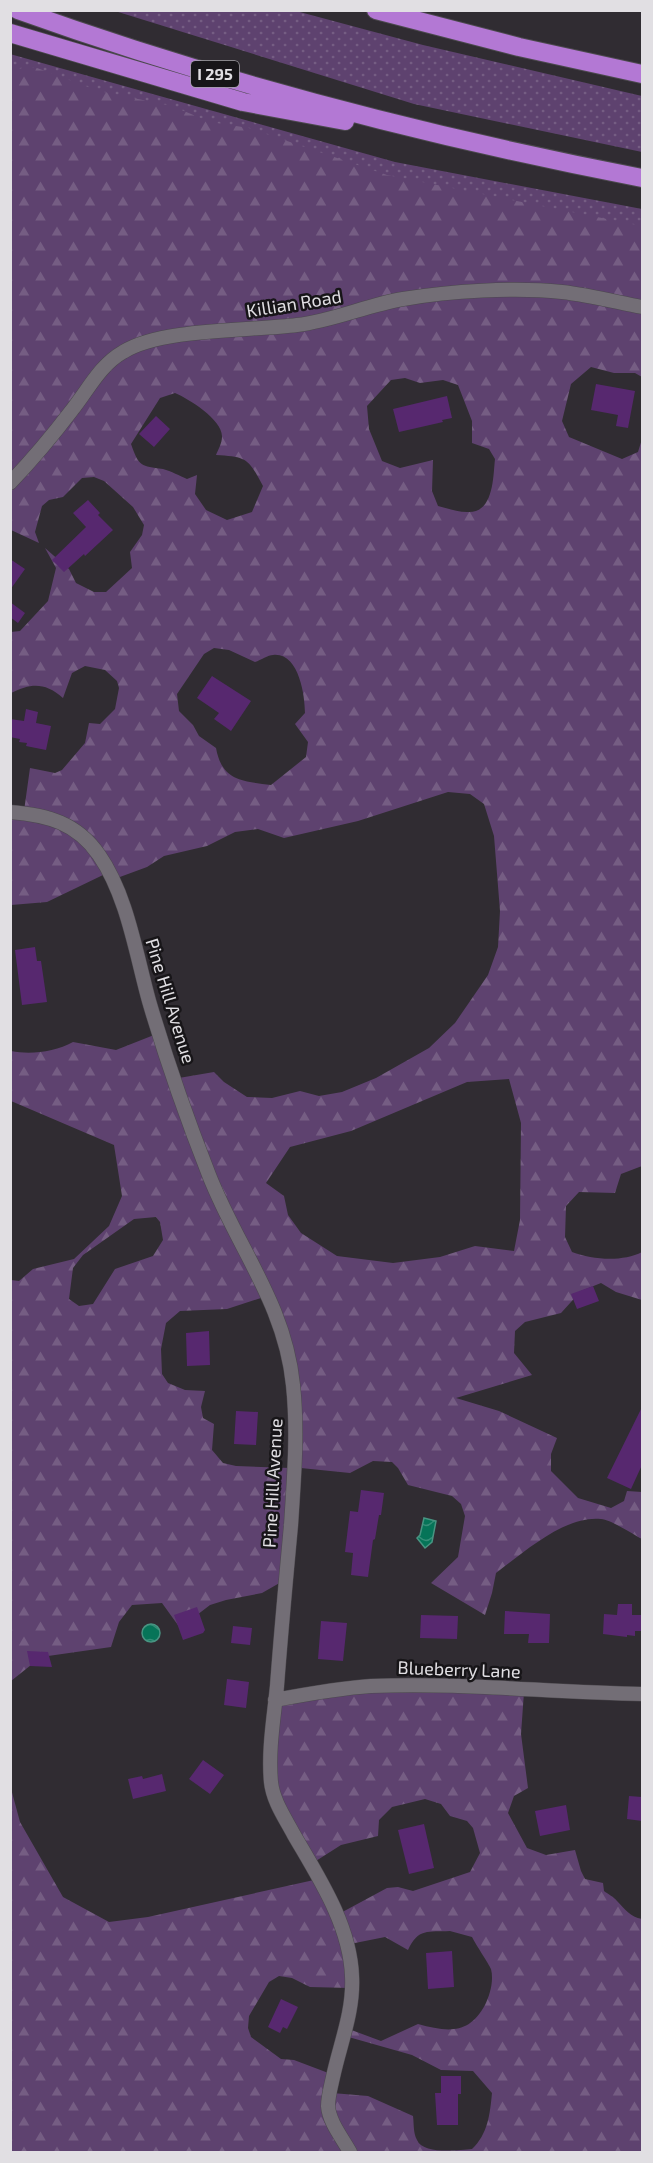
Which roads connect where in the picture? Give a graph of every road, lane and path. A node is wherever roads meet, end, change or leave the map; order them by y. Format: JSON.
{"nodes":[{"id":1,"x":18,"y":10,"type":"edge"},
{"id":2,"x":376,"y":10,"type":"edge"},
{"id":3,"x":10,"y":33,"type":"edge"},
{"id":4,"x":642,"y":74,"type":"edge"},
{"id":5,"x":416,"y":128,"type":"junction"},
{"id":6,"x":642,"y":178,"type":"edge"},
{"id":7,"x":642,"y":307,"type":"edge"},
{"id":8,"x":10,"y":483,"type":"edge"},
{"id":9,"x":10,"y":812,"type":"edge"},
{"id":10,"x":642,"y":1694,"type":"edge"},
{"id":11,"x":275,"y":1700,"type":"junction"},
{"id":12,"x":350,"y":2152,"type":"edge"}],
"edges":[{"from":1,"to":5,"type":"highway","number":"I 295"},
{"from":2,"to":4,"type":"highway"},
{"from":3,"to":5,"type":"highway"},
{"from":5,"to":6,"type":"highway","number":"I 295"},
{"from":7,"to":8,"type":"street","name":"Killian Road"},
{"from":9,"to":11,"type":"street","name":"Pine Hill Avenue"},
{"from":10,"to":11,"type":"street","name":"Blueberry Lane"},
{"from":11,"to":12,"type":"street","name":"Pine Hill Avenue"}]}
